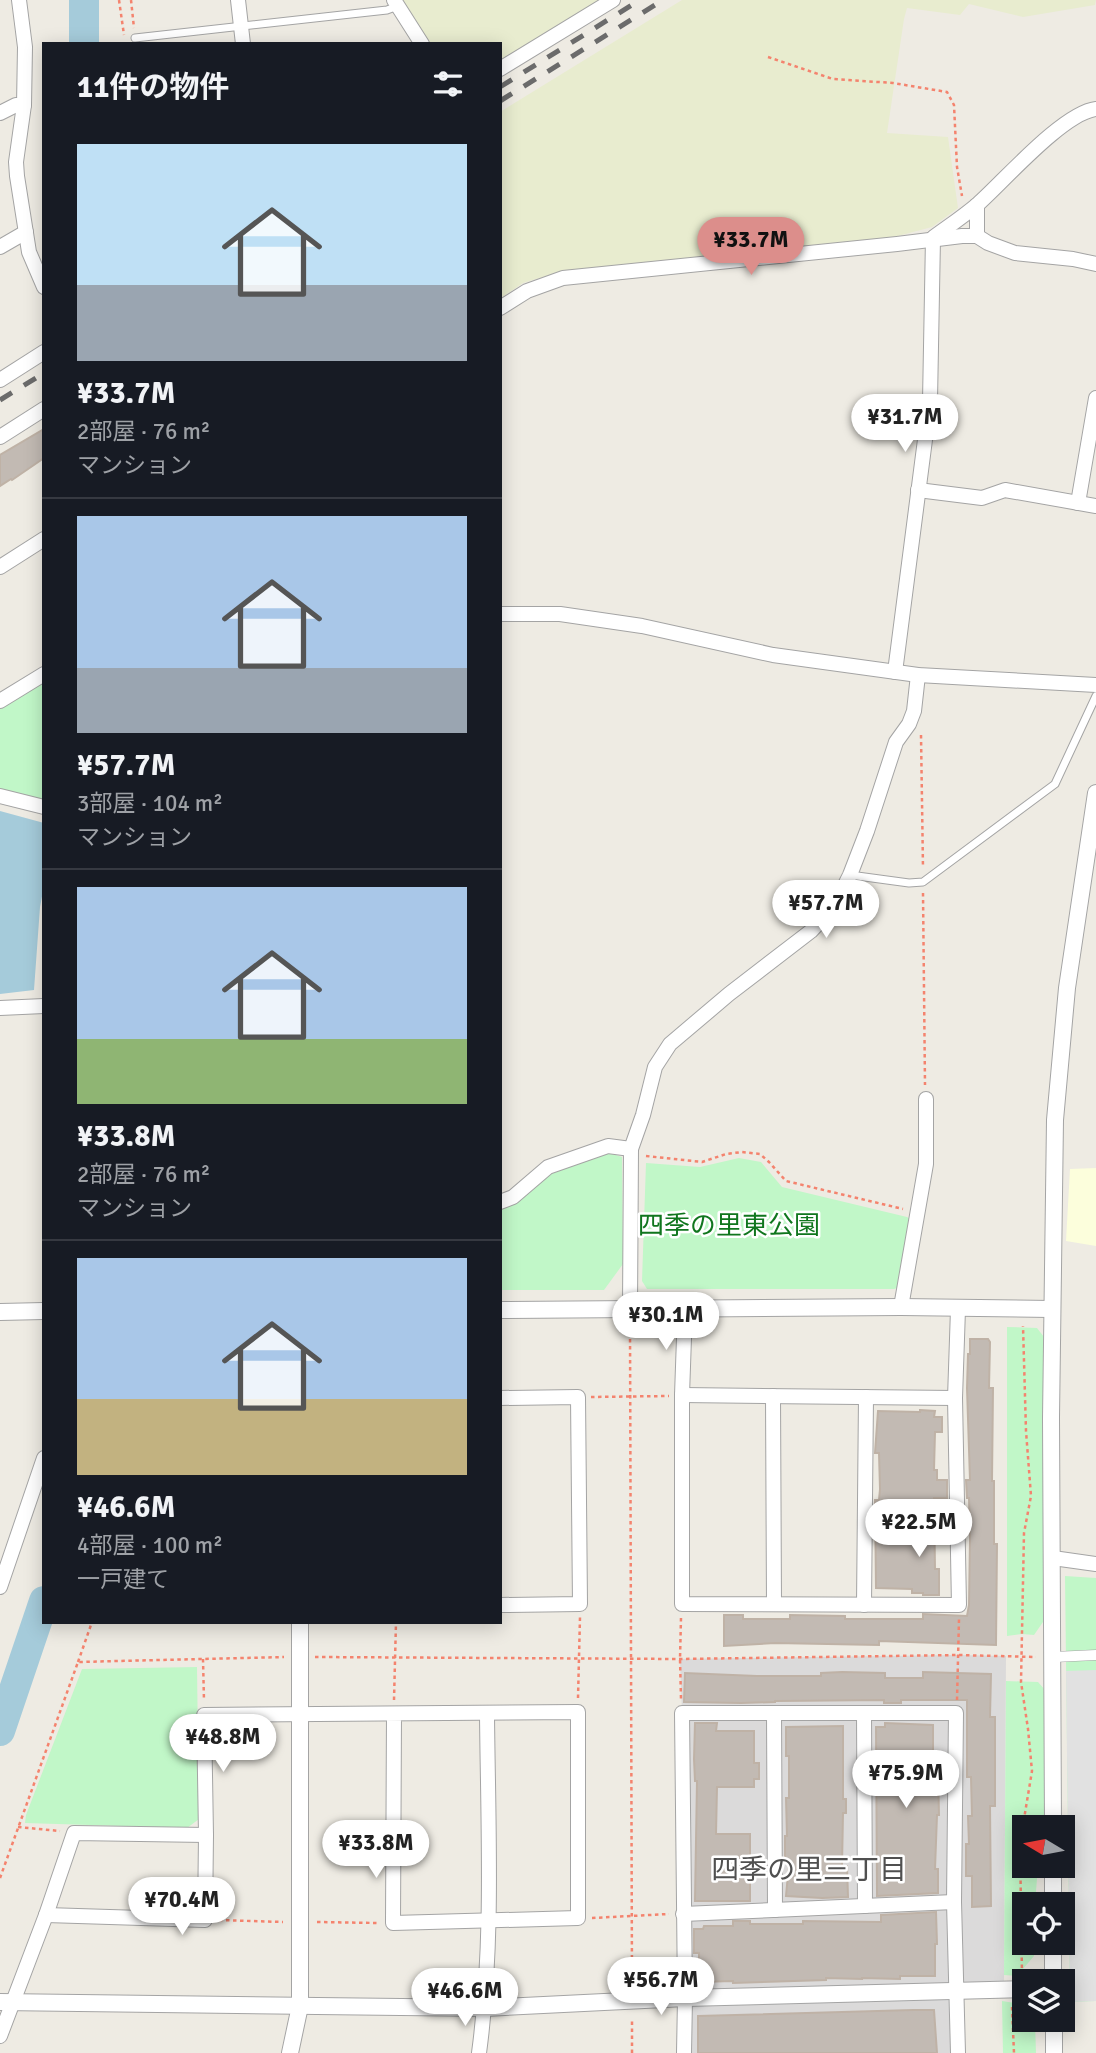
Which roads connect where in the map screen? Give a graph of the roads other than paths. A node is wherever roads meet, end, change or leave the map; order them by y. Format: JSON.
{"nodes":[{"id":1,"x":19,"y":0,"type":"edge"},
{"id":2,"x":238,"y":0,"type":"edge"},
{"id":3,"x":613,"y":0,"type":"edge"},
{"id":4,"x":396,"y":3,"type":"edge"},
{"id":5,"x":241,"y":27,"type":"junction"},
{"id":6,"x":135,"y":38,"type":"road end"},
{"id":7,"x":243,"y":42,"type":"edge"},
{"id":8,"x":421,"y":42,"type":"edge"},
{"id":9,"x":502,"y":68,"type":"edge"},
{"id":10,"x":24,"y":105,"type":"junction"},
{"id":11,"x":1096,"y":109,"type":"edge"},
{"id":12,"x":0,"y":113,"type":"edge"},
{"id":13,"x":971,"y":209,"type":"junction"},
{"id":14,"x":26,"y":232,"type":"junction"},
{"id":15,"x":977,"y":236,"type":"junction"},
{"id":16,"x":933,"y":238,"type":"junction"},
{"id":17,"x":0,"y":247,"type":"edge"},
{"id":18,"x":1096,"y":264,"type":"edge"},
{"id":19,"x":42,"y":282,"type":"edge"},
{"id":20,"x":502,"y":307,"type":"edge"},
{"id":21,"x":42,"y":353,"type":"edge"},
{"id":22,"x":0,"y":380,"type":"edge"},
{"id":23,"x":1096,"y":398,"type":"edge"},
{"id":24,"x":42,"y":410,"type":"edge"},
{"id":25,"x":0,"y":437,"type":"edge"},
{"id":26,"x":918,"y":490,"type":"junction"},
{"id":27,"x":1078,"y":503,"type":"junction"},
{"id":28,"x":1096,"y":506,"type":"edge"},
{"id":29,"x":42,"y":540,"type":"edge"},
{"id":30,"x":0,"y":567,"type":"edge"},
{"id":31,"x":502,"y":614,"type":"edge"},
{"id":32,"x":895,"y":672,"type":"junction"},
{"id":33,"x":42,"y":675,"type":"edge"},
{"id":34,"x":918,"y":675,"type":"junction"},
{"id":35,"x":1096,"y":685,"type":"edge"},
{"id":36,"x":1096,"y":696,"type":"edge"},
{"id":37,"x":0,"y":701,"type":"edge"},
{"id":38,"x":1096,"y":793,"type":"edge"},
{"id":39,"x":0,"y":796,"type":"edge"},
{"id":40,"x":42,"y":806,"type":"edge"},
{"id":41,"x":850,"y":875,"type":"junction"},
{"id":42,"x":42,"y":1006,"type":"edge"},
{"id":43,"x":0,"y":1007,"type":"edge"},
{"id":44,"x":926,"y":1099,"type":"road end"},
{"id":45,"x":631,"y":1149,"type":"junction"},
{"id":46,"x":502,"y":1201,"type":"edge"},
{"id":47,"x":901,"y":1307,"type":"junction"},
{"id":48,"x":630,"y":1308,"type":"junction"},
{"id":49,"x":685,"y":1309,"type":"junction"},
{"id":50,"x":958,"y":1309,"type":"junction"},
{"id":51,"x":1051,"y":1309,"type":"junction"},
{"id":52,"x":502,"y":1310,"type":"edge"},
{"id":53,"x":42,"y":1311,"type":"edge"},
{"id":54,"x":0,"y":1312,"type":"edge"},
{"id":55,"x":682,"y":1395,"type":"junction"},
{"id":56,"x":774,"y":1396,"type":"junction"},
{"id":57,"x":866,"y":1397,"type":"junction"},
{"id":58,"x":502,"y":1398,"type":"edge"},
{"id":59,"x":955,"y":1398,"type":"junction"},
{"id":60,"x":42,"y":1464,"type":"edge"},
{"id":61,"x":1052,"y":1558,"type":"junction"},
{"id":62,"x":1096,"y":1564,"type":"edge"},
{"id":63,"x":0,"y":1587,"type":"edge"},
{"id":64,"x":774,"y":1604,"type":"junction"},
{"id":65,"x":502,"y":1605,"type":"edge"},
{"id":66,"x":864,"y":1605,"type":"junction"},
{"id":67,"x":300,"y":1624,"type":"edge"},
{"id":68,"x":1096,"y":1654,"type":"edge"},
{"id":69,"x":1054,"y":1657,"type":"junction"},
{"id":70,"x":774,"y":1713,"type":"junction"},
{"id":71,"x":864,"y":1713,"type":"junction"},
{"id":72,"x":301,"y":1714,"type":"junction"},
{"id":73,"x":394,"y":1714,"type":"junction"},
{"id":74,"x":487,"y":1714,"type":"junction"},
{"id":75,"x":1054,"y":1815,"type":"edge"},
{"id":76,"x":206,"y":1835,"type":"junction"},
{"id":77,"x":954,"y":1902,"type":"junction"},
{"id":78,"x":865,"y":1906,"type":"junction"},
{"id":79,"x":775,"y":1910,"type":"junction"},
{"id":80,"x":683,"y":1914,"type":"junction"},
{"id":81,"x":46,"y":1915,"type":"junction"},
{"id":82,"x":489,"y":1920,"type":"junction"},
{"id":83,"x":1012,"y":1989,"type":"edge"},
{"id":84,"x":955,"y":1990,"type":"junction"},
{"id":85,"x":685,"y":1998,"type":"junction"},
{"id":86,"x":7,"y":2002,"type":"edge"},
{"id":87,"x":299,"y":2006,"type":"junction"},
{"id":88,"x":485,"y":2008,"type":"junction"},
{"id":89,"x":1054,"y":2032,"type":"edge"},
{"id":90,"x":0,"y":2036,"type":"edge"},
{"id":91,"x":289,"y":2053,"type":"edge"},
{"id":92,"x":479,"y":2053,"type":"edge"},
{"id":93,"x":684,"y":2053,"type":"edge"},
{"id":94,"x":958,"y":2053,"type":"edge"},
{"id":95,"x":1054,"y":2053,"type":"edge"}],
"edges":[{"from":1,"to":10,"type":"street"},
{"from":2,"to":5,"type":"street"},
{"from":3,"to":9,"type":"street"},
{"from":4,"to":5,"type":"lane"},
{"from":4,"to":8,"type":"street"},
{"from":5,"to":6,"type":"lane"},
{"from":5,"to":7,"type":"street"},
{"from":10,"to":12,"type":"street"},
{"from":10,"to":14,"type":"street"},
{"from":11,"to":13,"type":"street"},
{"from":13,"to":15,"type":"street"},
{"from":13,"to":16,"type":"street"},
{"from":14,"to":17,"type":"street"},
{"from":14,"to":19,"type":"street"},
{"from":15,"to":16,"type":"street"},
{"from":15,"to":18,"type":"street"},
{"from":16,"to":20,"type":"street"},
{"from":16,"to":26,"type":"street"},
{"from":21,"to":22,"type":"street"},
{"from":23,"to":27,"type":"street"},
{"from":24,"to":25,"type":"street"},
{"from":26,"to":27,"type":"street"},
{"from":26,"to":32,"type":"street"},
{"from":27,"to":28,"type":"street"},
{"from":29,"to":30,"type":"street"},
{"from":31,"to":32,"type":"street"},
{"from":32,"to":34,"type":"street"},
{"from":33,"to":37,"type":"street"},
{"from":34,"to":35,"type":"street"},
{"from":34,"to":41,"type":"street"},
{"from":36,"to":41,"type":"lane"},
{"from":38,"to":51,"type":"street"},
{"from":39,"to":40,"type":"street"},
{"from":41,"to":45,"type":"street"},
{"from":42,"to":43,"type":"street"},
{"from":44,"to":47,"type":"street"},
{"from":45,"to":46,"type":"street"},
{"from":45,"to":48,"type":"street"},
{"from":47,"to":49,"type":"street"},
{"from":47,"to":50,"type":"street"},
{"from":48,"to":49,"type":"street"},
{"from":48,"to":52,"type":"street"},
{"from":49,"to":55,"type":"street"},
{"from":50,"to":51,"type":"street"},
{"from":50,"to":59,"type":"street"},
{"from":51,"to":61,"type":"street"},
{"from":53,"to":54,"type":"street"},
{"from":55,"to":56,"type":"street"},
{"from":55,"to":64,"type":"street"},
{"from":56,"to":57,"type":"street"},
{"from":56,"to":64,"type":"street"},
{"from":57,"to":59,"type":"street"},
{"from":57,"to":66,"type":"street"},
{"from":58,"to":65,"type":"street"},
{"from":59,"to":66,"type":"street"},
{"from":60,"to":63,"type":"street"},
{"from":61,"to":62,"type":"street"},
{"from":61,"to":69,"type":"street"},
{"from":64,"to":66,"type":"street"},
{"from":67,"to":72,"type":"street"},
{"from":68,"to":69,"type":"street"},
{"from":69,"to":75,"type":"street"},
{"from":70,"to":71,"type":"street"},
{"from":70,"to":79,"type":"street"},
{"from":70,"to":80,"type":"street"},
{"from":71,"to":77,"type":"street"},
{"from":71,"to":78,"type":"street"},
{"from":72,"to":73,"type":"street"},
{"from":72,"to":76,"type":"street"},
{"from":72,"to":87,"type":"street"},
{"from":73,"to":74,"type":"street"},
{"from":73,"to":82,"type":"street"},
{"from":74,"to":82,"type":"street"},
{"from":74,"to":82,"type":"street"},
{"from":76,"to":81,"type":"street"},
{"from":76,"to":81,"type":"street"},
{"from":77,"to":78,"type":"street"},
{"from":77,"to":84,"type":"street"},
{"from":78,"to":79,"type":"street"},
{"from":79,"to":80,"type":"street"},
{"from":80,"to":85,"type":"street"},
{"from":81,"to":86,"type":"street"},
{"from":82,"to":88,"type":"street"},
{"from":83,"to":84,"type":"street"},
{"from":84,"to":85,"type":"street"},
{"from":84,"to":94,"type":"street"},
{"from":85,"to":88,"type":"street"},
{"from":85,"to":93,"type":"street"},
{"from":86,"to":87,"type":"street"},
{"from":86,"to":90,"type":"street"},
{"from":87,"to":88,"type":"street"},
{"from":87,"to":91,"type":"street"},
{"from":88,"to":92,"type":"street"},
{"from":89,"to":95,"type":"street"}]}
